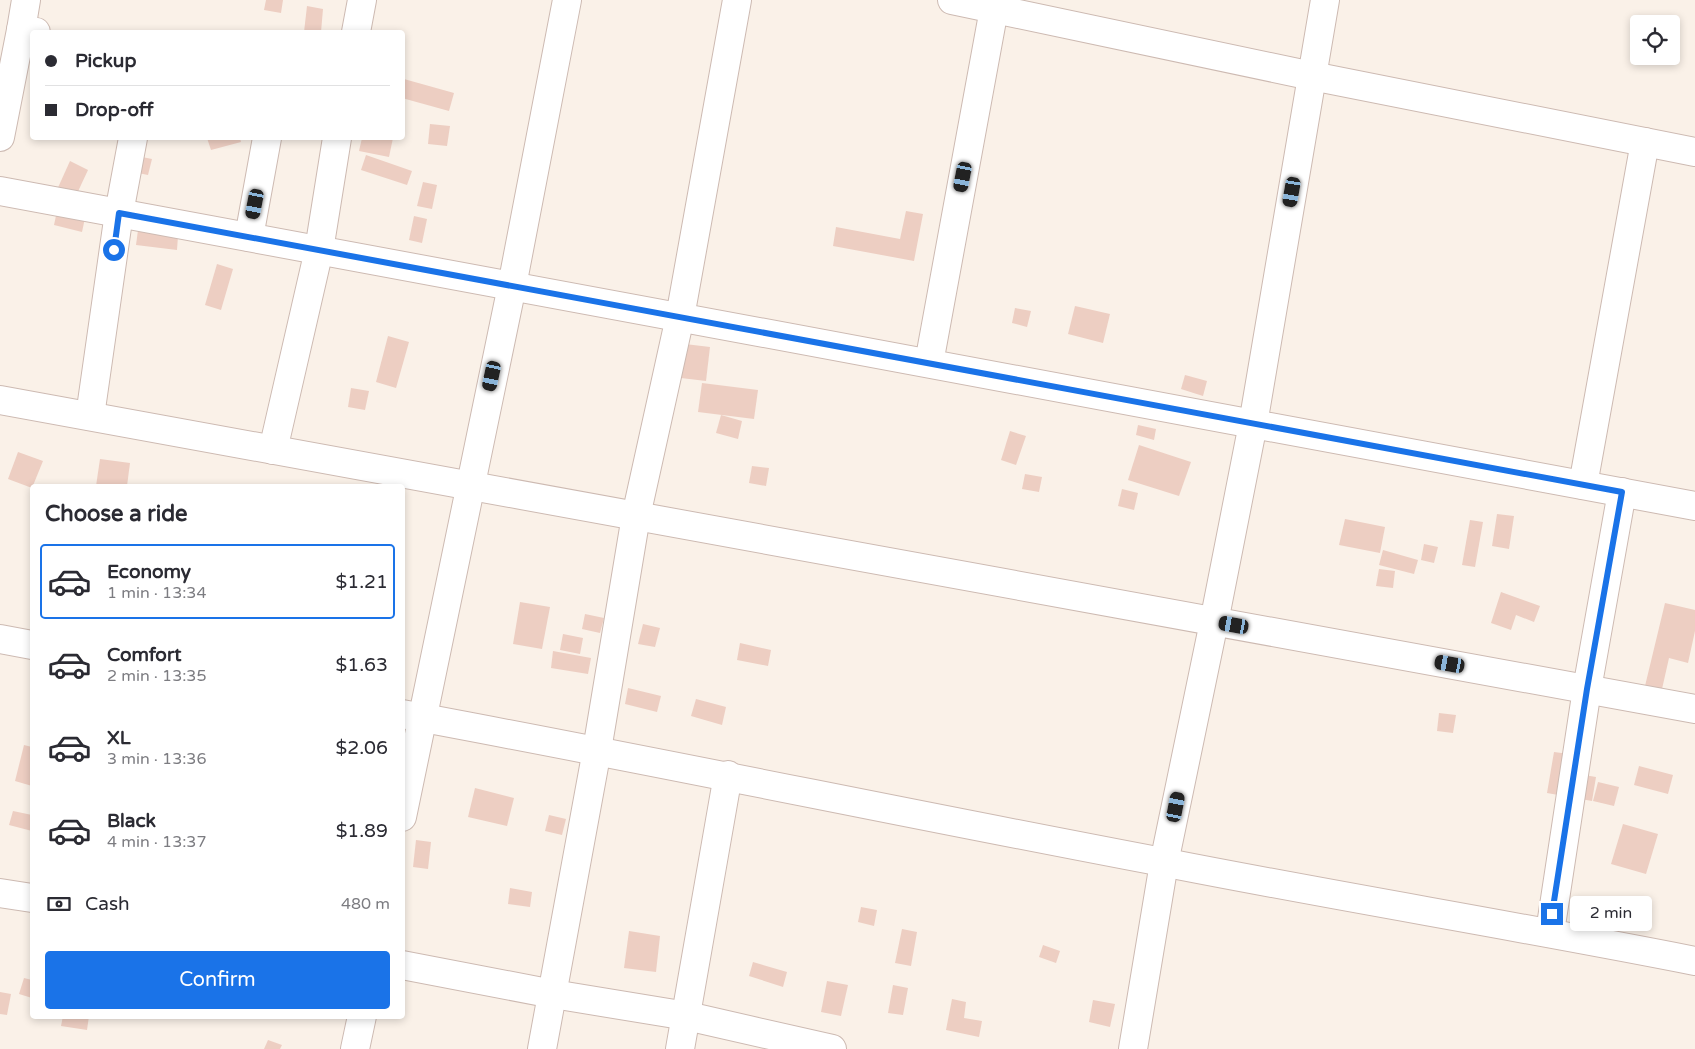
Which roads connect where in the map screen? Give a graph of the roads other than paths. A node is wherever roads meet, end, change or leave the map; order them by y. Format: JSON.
{"nodes":[{"id":1,"x":26,"y":0,"type":"edge"},
{"id":2,"x":362,"y":0,"type":"edge"},
{"id":3,"x":567,"y":0,"type":"edge"},
{"id":4,"x":737,"y":0,"type":"edge"},
{"id":5,"x":952,"y":0,"type":"edge"},
{"id":6,"x":1325,"y":0,"type":"edge"},
{"id":7,"x":994,"y":9,"type":"junction"},
{"id":8,"x":356,"y":30,"type":"edge"},
{"id":9,"x":29,"y":31,"type":"edge"},
{"id":10,"x":1312,"y":76,"type":"junction"},
{"id":11,"x":0,"y":136,"type":"edge"},
{"id":12,"x":133,"y":140,"type":"edge"},
{"id":13,"x":268,"y":140,"type":"edge"},
{"id":14,"x":337,"y":140,"type":"edge"},
{"id":15,"x":1645,"y":142,"type":"junction"},
{"id":16,"x":1695,"y":152,"type":"edge"},
{"id":17,"x":0,"y":191,"type":"edge"},
{"id":18,"x":119,"y":213,"type":"junction"},
{"id":19,"x":249,"y":238,"type":"junction"},
{"id":20,"x":319,"y":250,"type":"junction"},
{"id":21,"x":512,"y":286,"type":"junction"},
{"id":22,"x":680,"y":318,"type":"junction"},
{"id":23,"x":929,"y":363,"type":"junction"},
{"id":24,"x":0,"y":400,"type":"edge"},
{"id":25,"x":90,"y":416,"type":"junction"},
{"id":26,"x":1253,"y":424,"type":"junction"},
{"id":27,"x":273,"y":450,"type":"junction"},
{"id":28,"x":470,"y":485,"type":"junction"},
{"id":29,"x":1584,"y":485,"type":"junction"},
{"id":30,"x":1622,"y":492,"type":"junction"},
{"id":31,"x":1695,"y":506,"type":"edge"},
{"id":32,"x":636,"y":516,"type":"junction"},
{"id":33,"x":1214,"y":622,"type":"junction"},
{"id":34,"x":0,"y":641,"type":"edge"},
{"id":35,"x":30,"y":645,"type":"edge"},
{"id":36,"x":1587,"y":689,"type":"junction"},
{"id":37,"x":1695,"y":709,"type":"edge"},
{"id":38,"x":412,"y":715,"type":"edge"},
{"id":39,"x":598,"y":750,"type":"junction"},
{"id":40,"x":728,"y":775,"type":"junction"},
{"id":41,"x":405,"y":786,"type":"edge"},
{"id":42,"x":1164,"y":863,"type":"junction"},
{"id":43,"x":0,"y":893,"type":"edge"},
{"id":44,"x":30,"y":898,"type":"edge"},
{"id":45,"x":1550,"y":932,"type":"junction"},
{"id":46,"x":1695,"y":961,"type":"edge"},
{"id":47,"x":405,"y":966,"type":"edge"},
{"id":48,"x":552,"y":994,"type":"junction"},
{"id":49,"x":686,"y":1016,"type":"junction"},
{"id":50,"x":361,"y":1019,"type":"edge"},
{"id":51,"x":354,"y":1049,"type":"edge"},
{"id":52,"x":542,"y":1049,"type":"edge"},
{"id":53,"x":680,"y":1049,"type":"edge"},
{"id":54,"x":832,"y":1049,"type":"edge"},
{"id":55,"x":1133,"y":1049,"type":"edge"}],
"edges":[{"from":1,"to":9,"type":"street"},
{"from":2,"to":8,"type":"street"},
{"from":3,"to":21,"type":"street"},
{"from":4,"to":22,"type":"street"},
{"from":5,"to":7,"type":"street"},
{"from":6,"to":10,"type":"street"},
{"from":7,"to":10,"type":"street"},
{"from":7,"to":23,"type":"street"},
{"from":9,"to":11,"type":"street"},
{"from":10,"to":15,"type":"street"},
{"from":10,"to":26,"type":"street"},
{"from":12,"to":18,"type":"street"},
{"from":13,"to":19,"type":"street"},
{"from":14,"to":20,"type":"street"},
{"from":15,"to":16,"type":"street"},
{"from":15,"to":29,"type":"street"},
{"from":17,"to":18,"type":"street"},
{"from":18,"to":19,"type":"street"},
{"from":18,"to":25,"type":"street"},
{"from":19,"to":20,"type":"street"},
{"from":20,"to":21,"type":"street"},
{"from":20,"to":27,"type":"street"},
{"from":21,"to":22,"type":"street"},
{"from":21,"to":28,"type":"street"},
{"from":22,"to":23,"type":"street"},
{"from":22,"to":32,"type":"street"},
{"from":23,"to":26,"type":"street"},
{"from":24,"to":25,"type":"street"},
{"from":25,"to":27,"type":"street"},
{"from":26,"to":29,"type":"street"},
{"from":26,"to":33,"type":"street"},
{"from":27,"to":28,"type":"street"},
{"from":28,"to":32,"type":"street"},
{"from":28,"to":38,"type":"street"},
{"from":29,"to":30,"type":"street"},
{"from":30,"to":31,"type":"street"},
{"from":30,"to":36,"type":"street"},
{"from":32,"to":33,"type":"street"},
{"from":32,"to":39,"type":"street"},
{"from":33,"to":36,"type":"street"},
{"from":33,"to":42,"type":"street"},
{"from":34,"to":35,"type":"street"},
{"from":36,"to":37,"type":"street"},
{"from":36,"to":45,"type":"street"},
{"from":38,"to":39,"type":"street"},
{"from":38,"to":41,"type":"street"},
{"from":39,"to":40,"type":"street"},
{"from":39,"to":48,"type":"street"},
{"from":40,"to":42,"type":"street"},
{"from":40,"to":49,"type":"street"},
{"from":42,"to":45,"type":"street"},
{"from":42,"to":55,"type":"street"},
{"from":43,"to":44,"type":"street"},
{"from":45,"to":46,"type":"street"},
{"from":47,"to":48,"type":"street"},
{"from":48,"to":49,"type":"street"},
{"from":48,"to":52,"type":"street"},
{"from":49,"to":53,"type":"street"},
{"from":49,"to":54,"type":"street"},
{"from":50,"to":51,"type":"street"}]}
